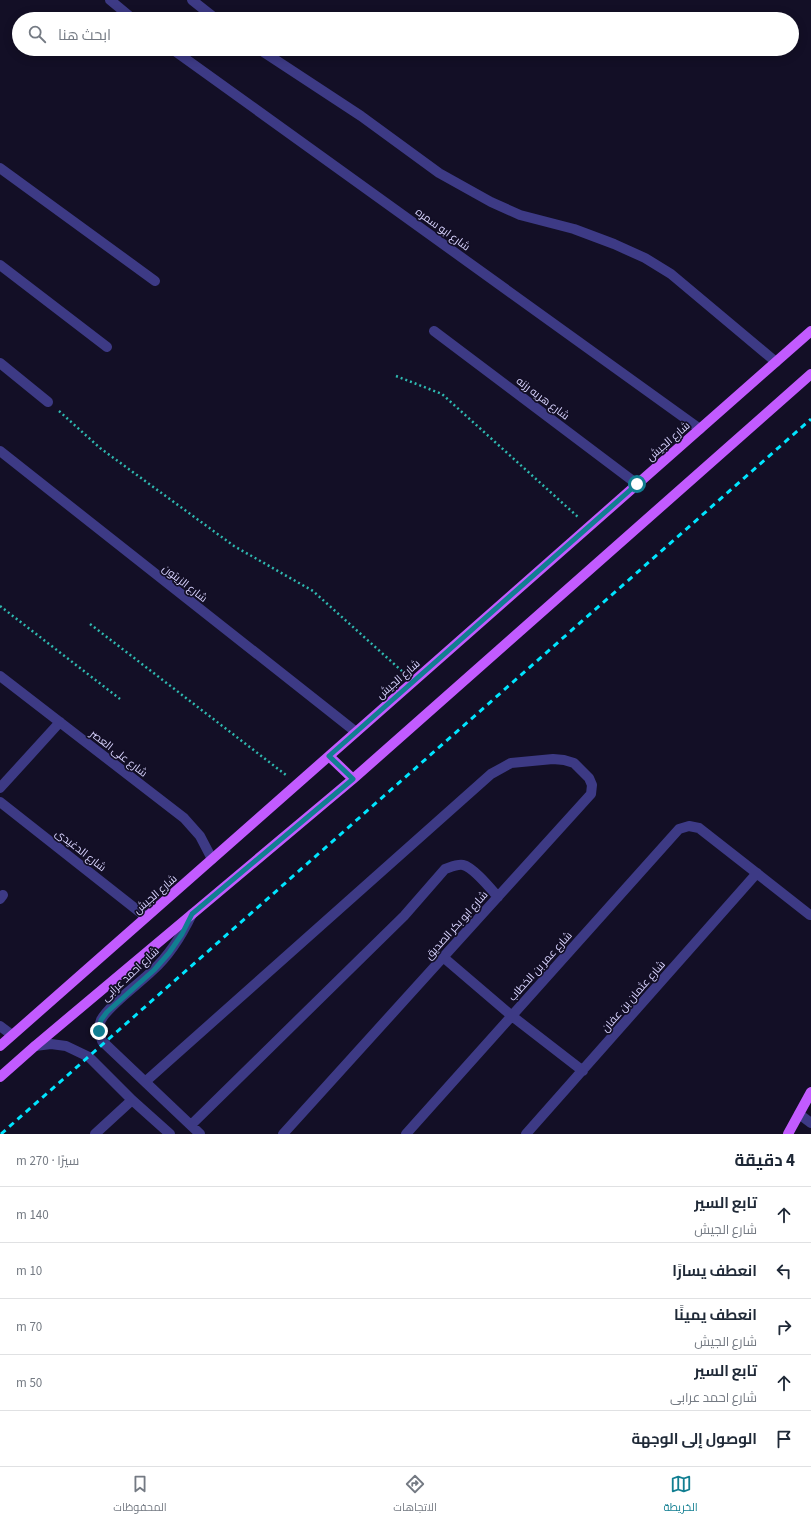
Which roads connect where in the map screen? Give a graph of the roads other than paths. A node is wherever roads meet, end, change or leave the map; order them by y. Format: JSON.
{"nodes":[{"id":1,"x":110,"y":0,"type":"edge"},
{"id":2,"x":192,"y":0,"type":"edge"},
{"id":3,"x":124,"y":12,"type":"edge"},
{"id":4,"x":207,"y":12,"type":"edge"},
{"id":5,"x":182,"y":56,"type":"edge"},
{"id":6,"x":270,"y":56,"type":"edge"},
{"id":7,"x":0,"y":168,"type":"edge"},
{"id":8,"x":0,"y":266,"type":"edge"},
{"id":9,"x":155,"y":281,"type":"dead end"},
{"id":10,"x":434,"y":331,"type":"dead end"},
{"id":11,"x":811,"y":331,"type":"edge"},
{"id":12,"x":107,"y":346,"type":"dead end"},
{"id":13,"x":776,"y":362,"type":"junction"},
{"id":14,"x":0,"y":363,"type":"edge"},
{"id":15,"x":811,"y":374,"type":"edge"},
{"id":16,"x":48,"y":402,"type":"road end"},
{"id":17,"x":700,"y":429,"type":"junction"},
{"id":18,"x":0,"y":452,"type":"edge"},
{"id":19,"x":637,"y":484,"type":"junction"},
{"id":20,"x":0,"y":676,"type":"edge"},
{"id":21,"x":60,"y":722,"type":"junction"},
{"id":22,"x":356,"y":732,"type":"junction"},
{"id":23,"x":329,"y":756,"type":"junction"},
{"id":24,"x":353,"y":779,"type":"junction"},
{"id":25,"x":0,"y":788,"type":"edge"},
{"id":26,"x":0,"y":802,"type":"edge"},
{"id":27,"x":212,"y":859,"type":"junction"},
{"id":28,"x":757,"y":873,"type":"junction"},
{"id":29,"x":498,"y":897,"type":"junction"},
{"id":30,"x":192,"y":914,"type":"junction"},
{"id":31,"x":810,"y":915,"type":"dead end"},
{"id":32,"x":146,"y":917,"type":"junction"},
{"id":33,"x":443,"y":957,"type":"junction"},
{"id":34,"x":512,"y":1016,"type":"junction"},
{"id":35,"x":0,"y":1026,"type":"edge"},
{"id":36,"x":12,"y":1035,"type":"junction"},
{"id":37,"x":0,"y":1046,"type":"edge"},
{"id":38,"x":35,"y":1046,"type":"junction"},
{"id":39,"x":583,"y":1070,"type":"junction"},
{"id":40,"x":0,"y":1077,"type":"edge"},
{"id":41,"x":145,"y":1082,"type":"junction"},
{"id":42,"x":811,"y":1092,"type":"edge"},
{"id":43,"x":132,"y":1100,"type":"junction"},
{"id":44,"x":799,"y":1114,"type":"junction"},
{"id":45,"x":811,"y":1123,"type":"edge"},
{"id":46,"x":190,"y":1125,"type":"junction"},
{"id":47,"x":94,"y":1134,"type":"edge"},
{"id":48,"x":170,"y":1134,"type":"edge"},
{"id":49,"x":200,"y":1134,"type":"edge"},
{"id":50,"x":283,"y":1134,"type":"edge"},
{"id":51,"x":406,"y":1134,"type":"edge"},
{"id":52,"x":526,"y":1134,"type":"edge"},
{"id":53,"x":788,"y":1134,"type":"edge"}],
"edges":[{"from":1,"to":3,"type":"street"},
{"from":2,"to":4,"type":"street"},
{"from":5,"to":17,"type":"street","name":"شارع ابو سمره"},
{"from":6,"to":13,"type":"street"},
{"from":7,"to":9,"type":"street"},
{"from":8,"to":12,"type":"street"},
{"from":10,"to":19,"type":"street","name":"شارع هريه رزنه"},
{"from":11,"to":13,"type":"main road","name":"شارع الجيش"},
{"from":13,"to":17,"type":"main road","name":"شارع الجيش"},
{"from":14,"to":16,"type":"street"},
{"from":15,"to":24,"type":"main road"},
{"from":17,"to":19,"type":"main road","name":"شارع الجيش"},
{"from":18,"to":22,"type":"street","name":"شارع الزيتون"},
{"from":19,"to":22,"type":"main road","name":"شارع الجيش"},
{"from":20,"to":21,"type":"street","name":"شارع على العصر"},
{"from":21,"to":25,"type":"street"},
{"from":21,"to":27,"type":"street","name":"شارع على العصر"},
{"from":22,"to":23,"type":"main road","name":"شارع الجيش"},
{"from":23,"to":24,"type":"main road"},
{"from":23,"to":27,"type":"main road","name":"شارع الجيش"},
{"from":24,"to":30,"type":"main road"},
{"from":26,"to":32,"type":"street","name":"شارع الدغيدى"},
{"from":27,"to":32,"type":"main road","name":"شارع الجيش"},
{"from":28,"to":31,"type":"street"},
{"from":28,"to":34,"type":"street","name":"شارع عمر بن الخطاب"},
{"from":28,"to":39,"type":"street","name":"شارع عثمان بن عفان"},
{"from":29,"to":33,"type":"street","name":"شارع ابو بكر الصديق"},
{"from":29,"to":41,"type":"street","name":"شارع ابو بكر الصديق"},
{"from":29,"to":46,"type":"street"},
{"from":30,"to":38,"type":"main road"},
{"from":30,"to":41,"type":"street","name":"شارع احمد عرابى"},
{"from":32,"to":36,"type":"main road","name":"شارع الجيش"},
{"from":33,"to":34,"type":"street"},
{"from":33,"to":50,"type":"street","name":"شارع ابو بكر الصديق"},
{"from":34,"to":39,"type":"street"},
{"from":34,"to":51,"type":"street","name":"شارع عمر بن الخطاب"},
{"from":35,"to":36,"type":"street"},
{"from":36,"to":37,"type":"main road","name":"شارع الجيش"},
{"from":38,"to":40,"type":"main road"},
{"from":38,"to":43,"type":"street"},
{"from":39,"to":52,"type":"street","name":"شارع عثمان بن عفان"},
{"from":41,"to":46,"type":"street","name":"شارع احمد عرابى"},
{"from":42,"to":44,"type":"main road"},
{"from":43,"to":47,"type":"street"},
{"from":43,"to":48,"type":"street"},
{"from":44,"to":45,"type":"street"},
{"from":44,"to":53,"type":"main road"},
{"from":46,"to":49,"type":"street","name":"شارع احمد عرابى"}]}
